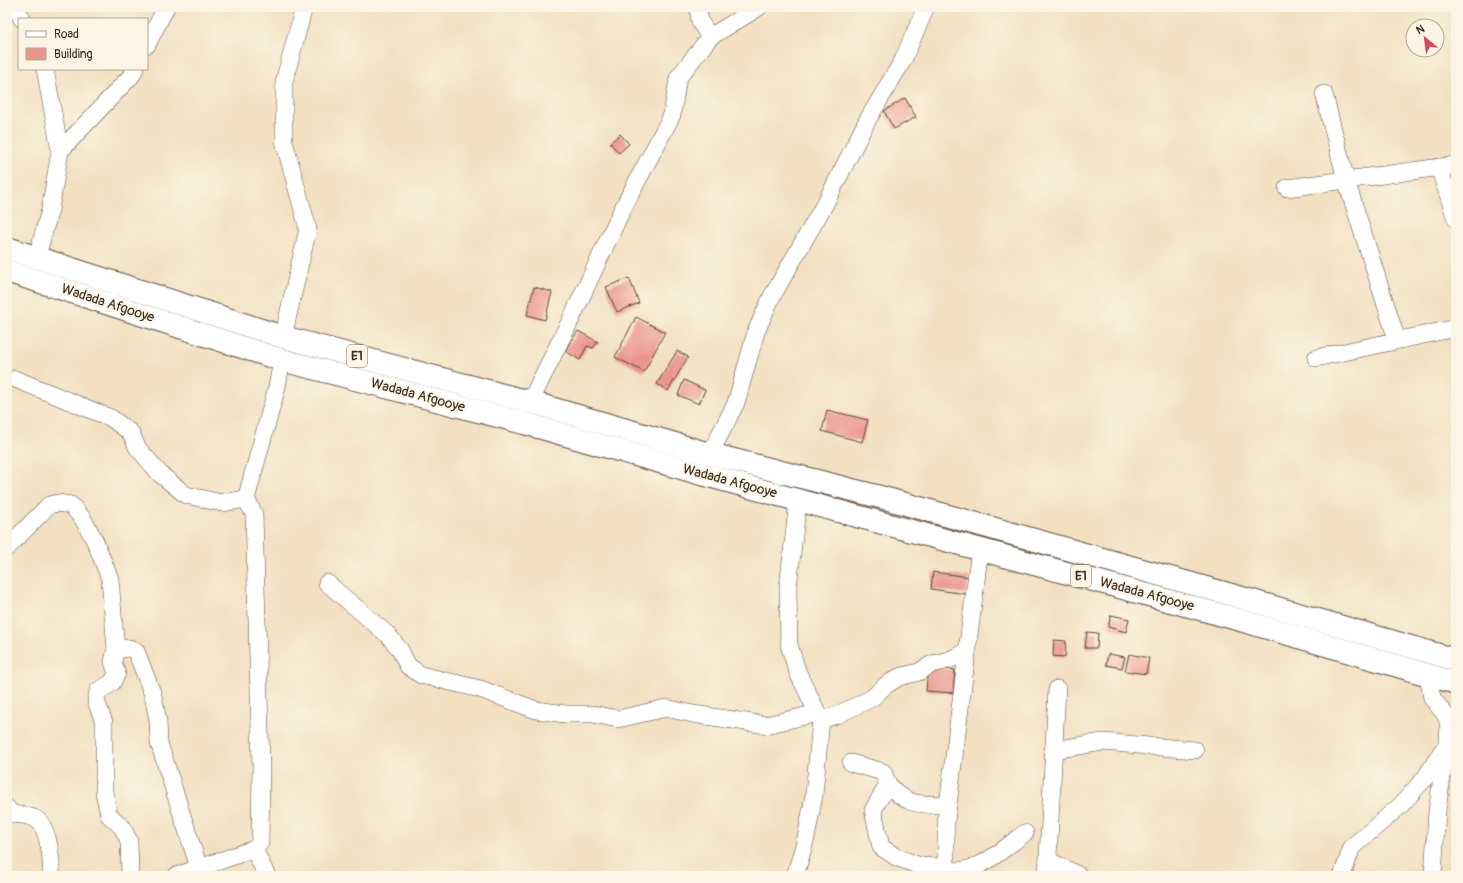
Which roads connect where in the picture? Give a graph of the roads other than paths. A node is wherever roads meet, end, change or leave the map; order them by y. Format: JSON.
{"nodes":[{"id":1,"x":16,"y":7,"type":"edge"},
{"id":2,"x":166,"y":7,"type":"edge"},
{"id":3,"x":304,"y":7,"type":"edge"},
{"id":4,"x":698,"y":7,"type":"edge"},
{"id":5,"x":759,"y":7,"type":"edge"},
{"id":6,"x":926,"y":7,"type":"edge"},
{"id":7,"x":22,"y":18,"type":"edge"},
{"id":8,"x":710,"y":37,"type":"junction"},
{"id":9,"x":148,"y":43,"type":"edge"},
{"id":10,"x":45,"y":70,"type":"edge"},
{"id":11,"x":134,"y":70,"type":"edge"},
{"id":12,"x":1324,"y":94,"type":"dead end"},
{"id":13,"x":60,"y":151,"type":"junction"},
{"id":14,"x":1448,"y":166,"type":"edge"},
{"id":15,"x":1346,"y":180,"type":"junction"},
{"id":16,"x":1287,"y":188,"type":"dead end"},
{"id":17,"x":1456,"y":219,"type":"edge"},
{"id":18,"x":7,"y":248,"type":"edge"},
{"id":19,"x":37,"y":256,"type":"junction"},
{"id":20,"x":7,"y":271,"type":"edge"},
{"id":21,"x":1456,"y":328,"type":"edge"},
{"id":22,"x":283,"y":337,"type":"junction"},
{"id":23,"x":1397,"y":340,"type":"junction"},
{"id":24,"x":1316,"y":358,"type":"dead end"},
{"id":25,"x":282,"y":360,"type":"junction"},
{"id":26,"x":15,"y":379,"type":"dead end"},
{"id":27,"x":530,"y":402,"type":"junction"},
{"id":28,"x":710,"y":454,"type":"junction"},
{"id":29,"x":246,"y":498,"type":"junction"},
{"id":30,"x":798,"y":500,"type":"junction"},
{"id":31,"x":7,"y":548,"type":"edge"},
{"id":32,"x":980,"y":548,"type":"junction"},
{"id":33,"x":327,"y":583,"type":"dead end"},
{"id":34,"x":116,"y":649,"type":"junction"},
{"id":35,"x":967,"y":652,"type":"junction"},
{"id":36,"x":1456,"y":660,"type":"edge"},
{"id":37,"x":1428,"y":676,"type":"junction"},
{"id":38,"x":1456,"y":683,"type":"edge"},
{"id":39,"x":1057,"y":689,"type":"dead end"},
{"id":40,"x":819,"y":717,"type":"junction"},
{"id":41,"x":1446,"y":746,"type":"junction"},
{"id":42,"x":1053,"y":750,"type":"junction"},
{"id":43,"x":1195,"y":750,"type":"dead end"},
{"id":44,"x":851,"y":763,"type":"dead end"},
{"id":45,"x":887,"y":783,"type":"junction"},
{"id":46,"x":948,"y":805,"type":"junction"},
{"id":47,"x":7,"y":808,"type":"edge"},
{"id":48,"x":1025,"y":833,"type":"dead end"},
{"id":49,"x":254,"y":849,"type":"junction"},
{"id":50,"x":199,"y":868,"type":"junction"},
{"id":51,"x":1047,"y":868,"type":"edge"},
{"id":52,"x":946,"y":871,"type":"edge"},
{"id":53,"x":51,"y":876,"type":"edge"},
{"id":54,"x":130,"y":876,"type":"edge"},
{"id":55,"x":176,"y":876,"type":"edge"},
{"id":56,"x":267,"y":876,"type":"edge"},
{"id":57,"x":795,"y":876,"type":"edge"},
{"id":58,"x":1080,"y":876,"type":"edge"},
{"id":59,"x":1342,"y":876,"type":"edge"},
{"id":60,"x":1434,"y":876,"type":"edge"}],
"edges":[{"from":1,"to":7,"type":"street"},
{"from":2,"to":9,"type":"street"},
{"from":3,"to":22,"type":"street"},
{"from":4,"to":8,"type":"street"},
{"from":5,"to":8,"type":"street"},
{"from":6,"to":28,"type":"street"},
{"from":8,"to":27,"type":"street"},
{"from":10,"to":13,"type":"street"},
{"from":11,"to":13,"type":"street"},
{"from":12,"to":15,"type":"street"},
{"from":13,"to":19,"type":"street"},
{"from":14,"to":15,"type":"street"},
{"from":14,"to":17,"type":"street"},
{"from":15,"to":16,"type":"street"},
{"from":15,"to":23,"type":"street"},
{"from":18,"to":19,"type":"highway","name":"Wadada Afgooye","number":"E1"},
{"from":19,"to":22,"type":"highway","name":"Wadada Afgooye","number":"E1"},
{"from":20,"to":25,"type":"highway","name":"Wadada Afgooye","number":"E1"},
{"from":21,"to":23,"type":"street"},
{"from":22,"to":27,"type":"highway","name":"Wadada Afgooye","number":"E1"},
{"from":23,"to":24,"type":"street"},
{"from":25,"to":29,"type":"street"},
{"from":25,"to":30,"type":"highway","name":"Wadada Afgooye","number":"E1"},
{"from":26,"to":29,"type":"street"},
{"from":27,"to":28,"type":"highway","name":"Wadada Afgooye","number":"E1"},
{"from":28,"to":36,"type":"highway","name":"Wadada Afgooye","number":"E1"},
{"from":29,"to":49,"type":"street"},
{"from":30,"to":32,"type":"highway","name":"Wadada Afgooye","number":"E1"},
{"from":30,"to":40,"type":"street"},
{"from":31,"to":34,"type":"street"},
{"from":32,"to":35,"type":"street"},
{"from":32,"to":37,"type":"highway","name":"Wadada Afgooye","number":"E1"},
{"from":33,"to":40,"type":"street"},
{"from":34,"to":50,"type":"street"},
{"from":34,"to":54,"type":"street"},
{"from":35,"to":40,"type":"street"},
{"from":35,"to":46,"type":"street"},
{"from":37,"to":38,"type":"highway","name":"Wadada Afgooye","number":"E1"},
{"from":37,"to":41,"type":"street"},
{"from":39,"to":42,"type":"street"},
{"from":40,"to":57,"type":"street"},
{"from":41,"to":59,"type":"street"},
{"from":41,"to":60,"type":"street"},
{"from":42,"to":43,"type":"street"},
{"from":42,"to":51,"type":"street"},
{"from":44,"to":45,"type":"street"},
{"from":45,"to":46,"type":"street"},
{"from":45,"to":52,"type":"street"},
{"from":46,"to":52,"type":"street"},
{"from":47,"to":53,"type":"street"},
{"from":48,"to":52,"type":"street"},
{"from":49,"to":50,"type":"street"},
{"from":49,"to":56,"type":"street"},
{"from":50,"to":55,"type":"street"},
{"from":51,"to":58,"type":"street"}]}
